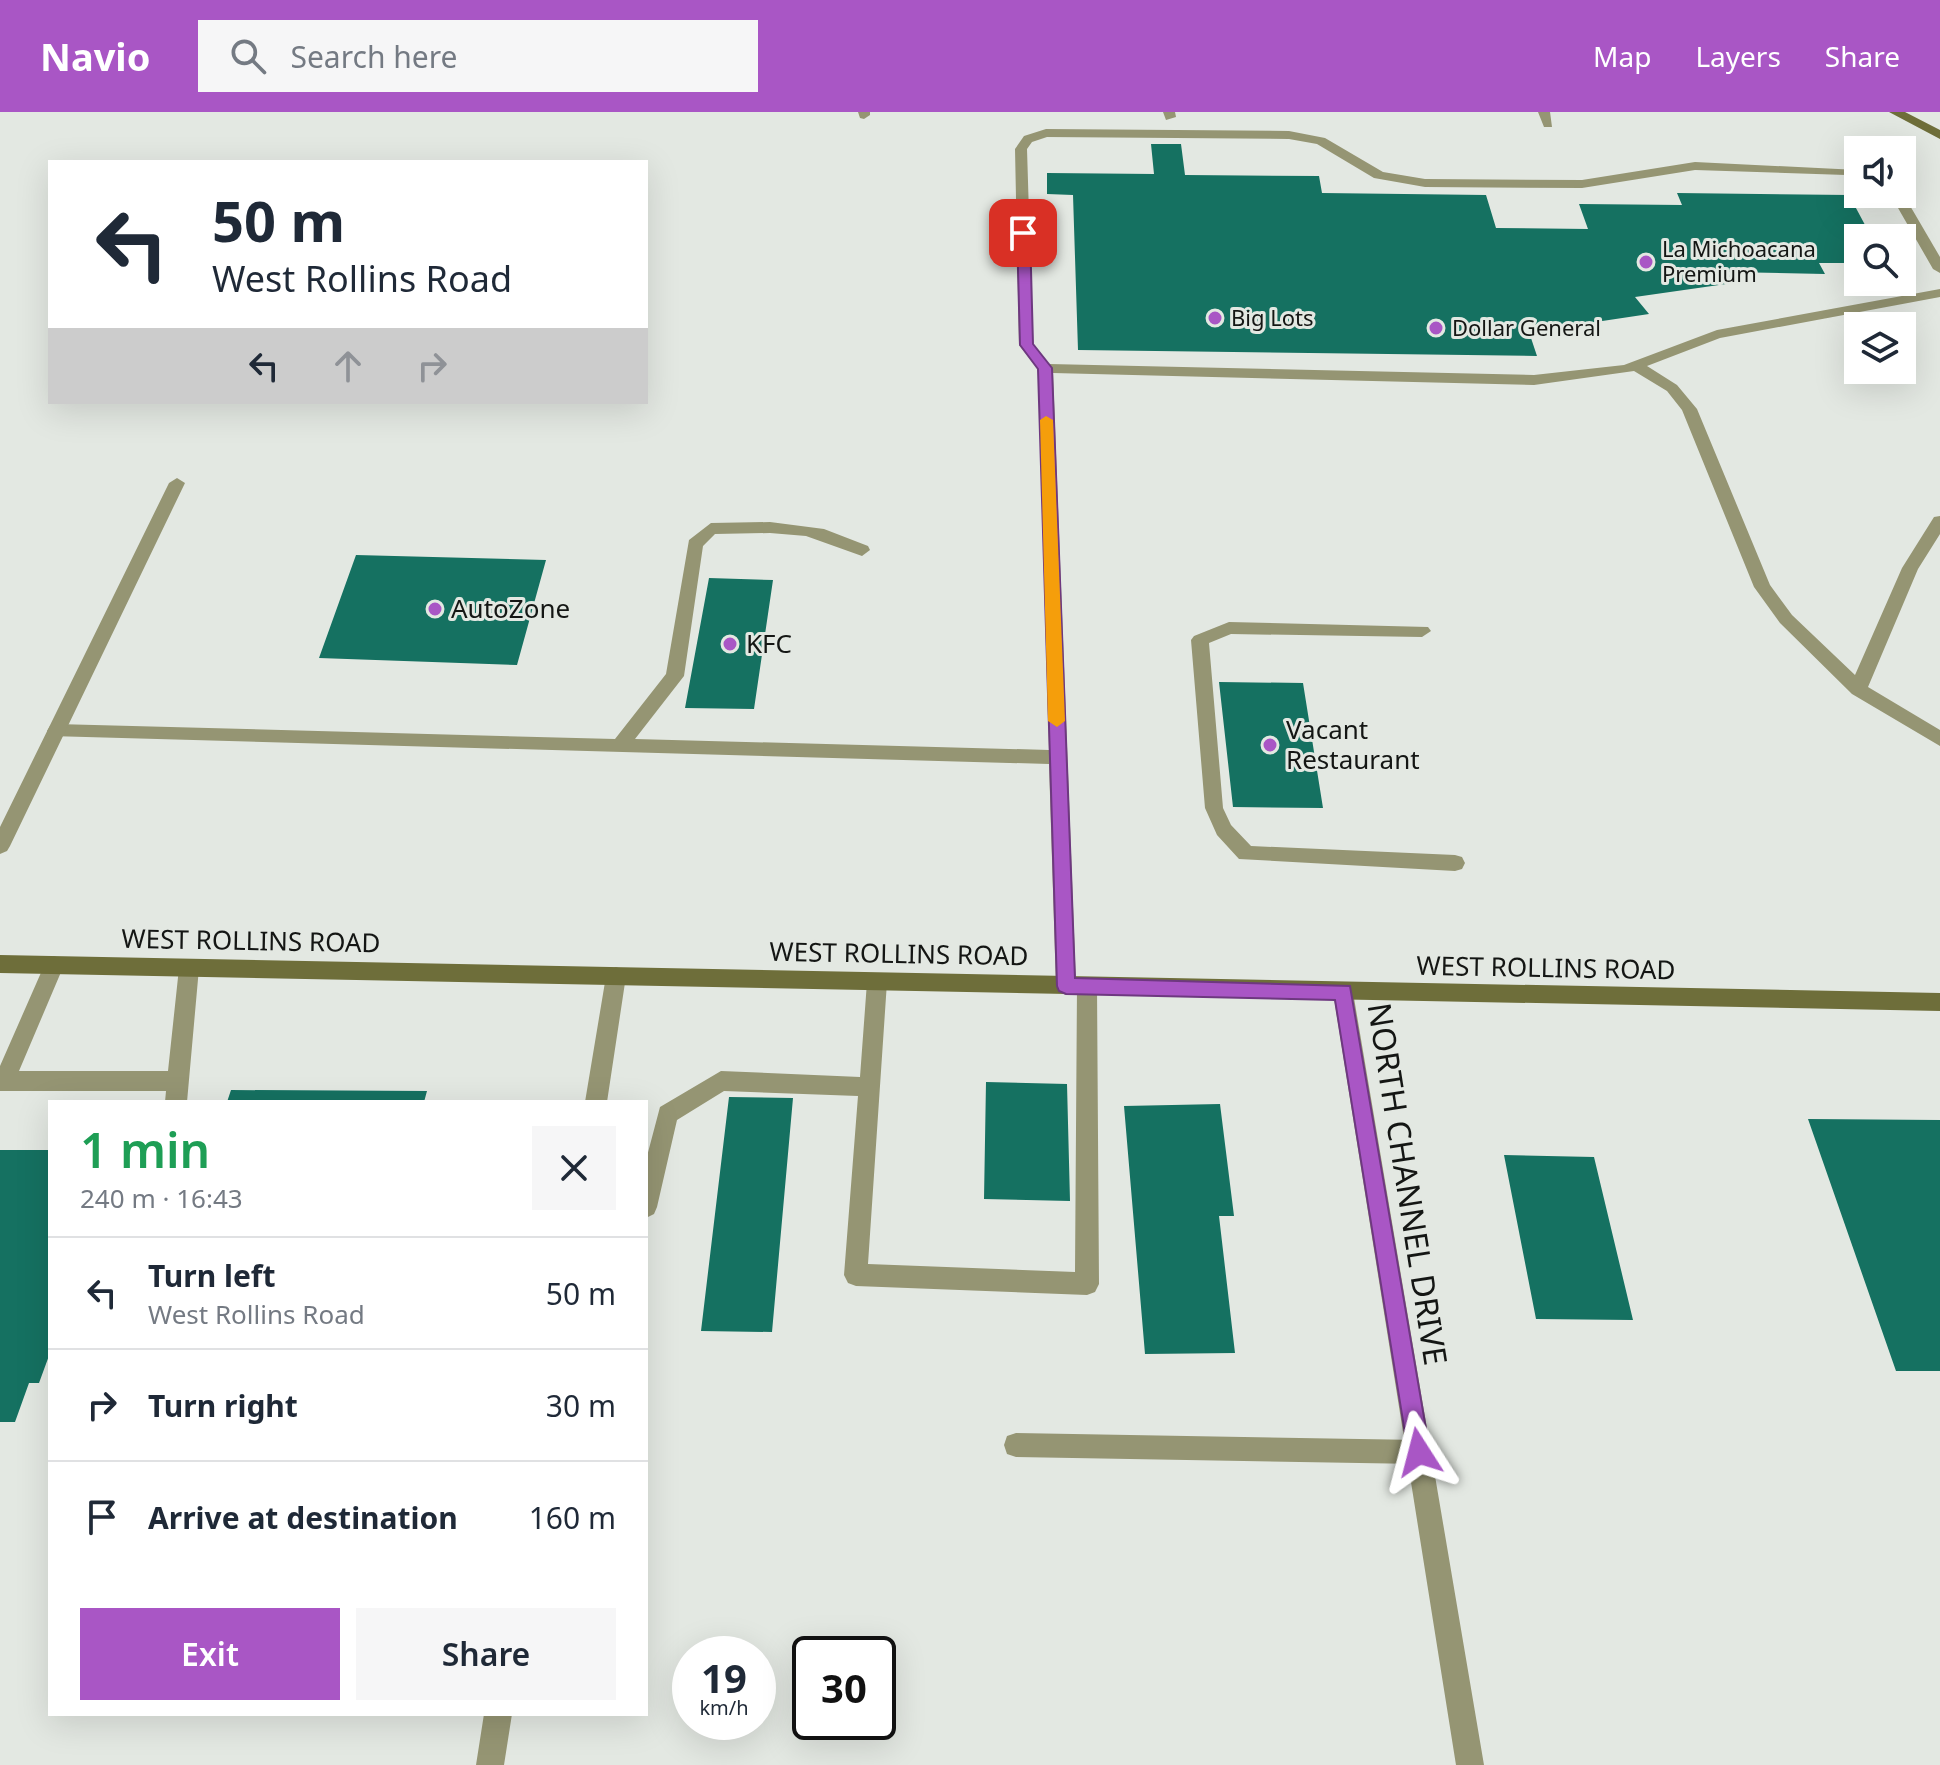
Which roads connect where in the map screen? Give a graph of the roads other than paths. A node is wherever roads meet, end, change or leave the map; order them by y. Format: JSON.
{"nodes":[{"id":1,"x":1895,"y":112,"type":"edge"},
{"id":2,"x":1940,"y":135,"type":"edge"},
{"id":3,"x":1844,"y":171,"type":"edge"},
{"id":4,"x":1905,"y":208,"type":"edge"},
{"id":5,"x":1940,"y":269,"type":"edge"},
{"id":6,"x":1940,"y":293,"type":"edge"},
{"id":7,"x":1635,"y":365,"type":"junction"},
{"id":8,"x":1045,"y":368,"type":"junction"},
{"id":9,"x":177,"y":483,"type":"dead end"},
{"id":10,"x":1940,"y":521,"type":"edge"},
{"id":11,"x":862,"y":550,"type":"dead end"},
{"id":12,"x":1422,"y":631,"type":"dead end"},
{"id":13,"x":1858,"y":689,"type":"junction"},
{"id":14,"x":56,"y":731,"type":"junction"},
{"id":15,"x":1940,"y":739,"type":"edge"},
{"id":16,"x":620,"y":745,"type":"junction"},
{"id":17,"x":1058,"y":757,"type":"junction"},
{"id":18,"x":0,"y":846,"type":"edge"},
{"id":19,"x":1455,"y":863,"type":"dead end"},
{"id":20,"x":0,"y":964,"type":"edge"},
{"id":21,"x":54,"y":965,"type":"junction"},
{"id":22,"x":189,"y":968,"type":"junction"},
{"id":23,"x":616,"y":976,"type":"junction"},
{"id":24,"x":877,"y":982,"type":"junction"},
{"id":25,"x":1076,"y":986,"type":"junction"},
{"id":26,"x":1343,"y":992,"type":"junction"},
{"id":27,"x":1940,"y":1002,"type":"edge"},
{"id":28,"x":2,"y":1081,"type":"edge"},
{"id":29,"x":870,"y":1087,"type":"junction"},
{"id":30,"x":178,"y":1092,"type":"edge"},
{"id":31,"x":596,"y":1100,"type":"edge"},
{"id":32,"x":648,"y":1199,"type":"edge"},
{"id":33,"x":1016,"y":1445,"type":"dead end"},
{"id":34,"x":1419,"y":1452,"type":"junction"},
{"id":35,"x":498,"y":1716,"type":"edge"},
{"id":36,"x":490,"y":1765,"type":"edge"},
{"id":37,"x":1470,"y":1765,"type":"edge"}],
"edges":[{"from":1,"to":2,"type":"main road"},
{"from":3,"to":8,"type":"street"},
{"from":4,"to":5,"type":"street"},
{"from":6,"to":7,"type":"street"},
{"from":7,"to":8,"type":"street"},
{"from":7,"to":13,"type":"street"},
{"from":8,"to":17,"type":"street"},
{"from":9,"to":14,"type":"street"},
{"from":10,"to":13,"type":"street"},
{"from":11,"to":16,"type":"street"},
{"from":12,"to":19,"type":"street"},
{"from":13,"to":15,"type":"street"},
{"from":14,"to":16,"type":"street"},
{"from":14,"to":18,"type":"street"},
{"from":16,"to":17,"type":"street"},
{"from":17,"to":25,"type":"street"},
{"from":20,"to":21,"type":"main road","name":"WEST ROLLINS ROAD"},
{"from":21,"to":22,"type":"main road","name":"WEST ROLLINS ROAD"},
{"from":21,"to":28,"type":"street"},
{"from":22,"to":23,"type":"main road","name":"WEST ROLLINS ROAD"},
{"from":22,"to":30,"type":"street"},
{"from":23,"to":24,"type":"main road","name":"WEST ROLLINS ROAD"},
{"from":23,"to":31,"type":"street"},
{"from":24,"to":25,"type":"main road","name":"WEST ROLLINS ROAD"},
{"from":24,"to":29,"type":"street"},
{"from":25,"to":26,"type":"main road","name":"WEST ROLLINS ROAD"},
{"from":25,"to":29,"type":"street"},
{"from":26,"to":27,"type":"main road","name":"WEST ROLLINS ROAD"},
{"from":26,"to":34,"type":"street","name":"NORTH CHANNEL DRIVE"},
{"from":28,"to":30,"type":"street"},
{"from":29,"to":32,"type":"street"},
{"from":33,"to":34,"type":"street"},
{"from":34,"to":37,"type":"street","name":"NORTH CHANNEL DRIVE"},
{"from":35,"to":36,"type":"street"}]}
